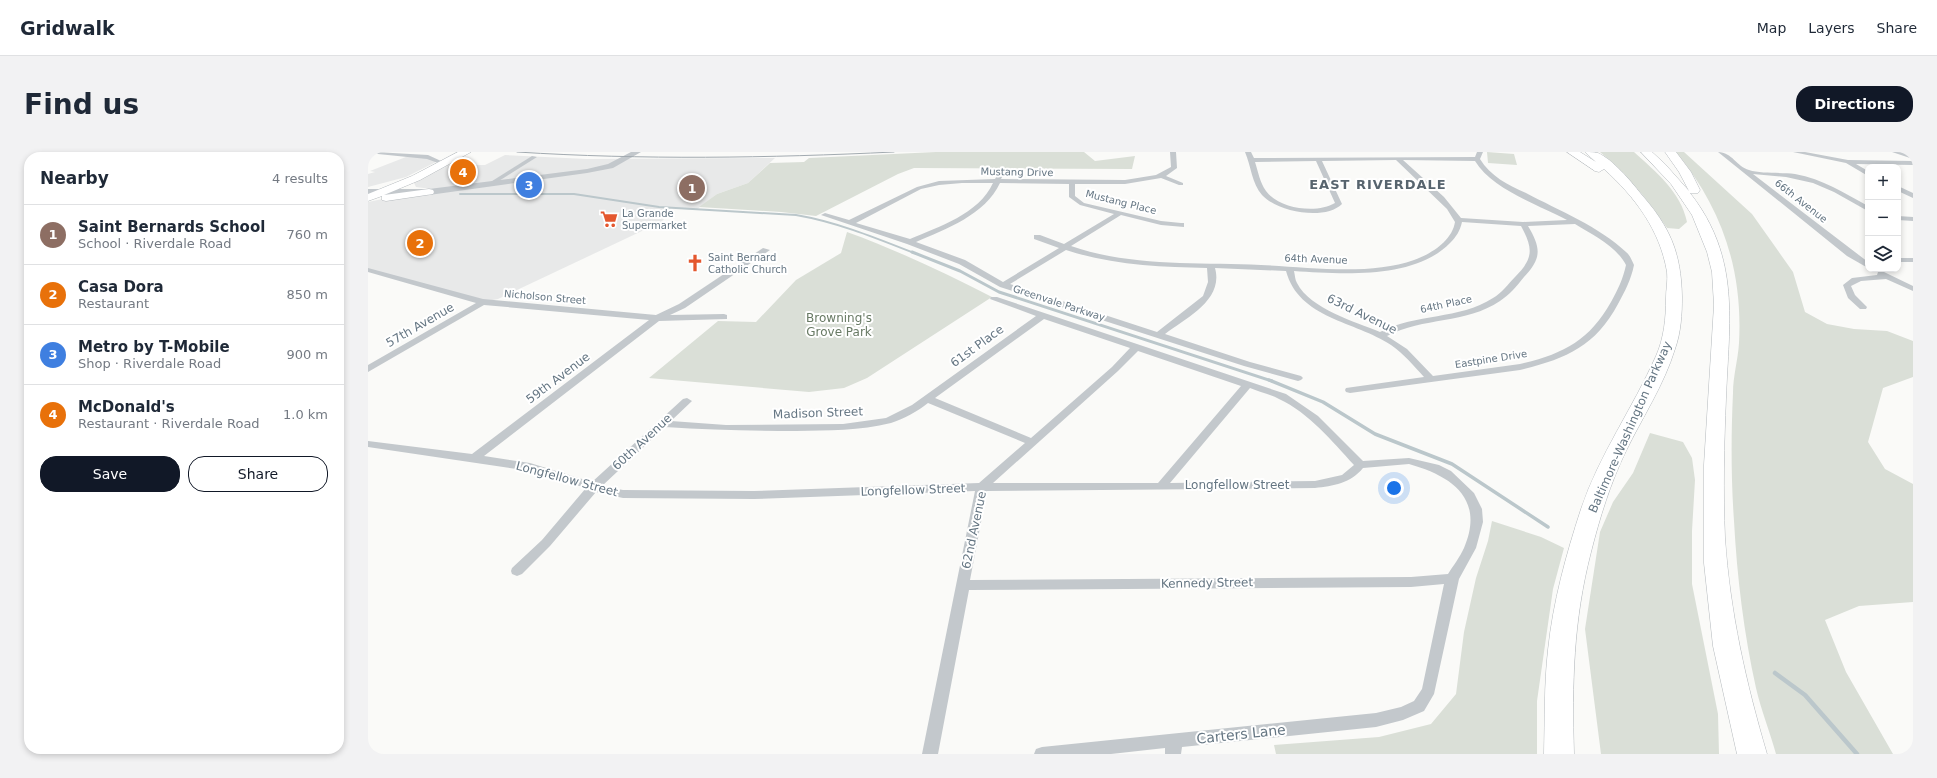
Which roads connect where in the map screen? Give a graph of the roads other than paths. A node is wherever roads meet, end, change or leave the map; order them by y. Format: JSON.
{"nodes":[{"id":1,"x":378,"y":152,"type":"edge"},
{"id":2,"x":637,"y":152,"type":"edge"},
{"id":3,"x":1173,"y":152,"type":"edge"},
{"id":4,"x":1248,"y":152,"type":"edge"},
{"id":5,"x":1572,"y":152,"type":"edge"},
{"id":6,"x":1590,"y":152,"type":"edge"},
{"id":7,"x":1646,"y":152,"type":"edge"},
{"id":8,"x":1670,"y":152,"type":"edge"},
{"id":9,"x":1721,"y":152,"type":"edge"},
{"id":10,"x":1796,"y":152,"type":"edge"},
{"id":11,"x":1896,"y":152,"type":"edge"},
{"id":12,"x":462,"y":153,"type":"edge"},
{"id":13,"x":1479,"y":156,"type":"edge"},
{"id":14,"x":534,"y":157,"type":"dead end"},
{"id":15,"x":1913,"y":157,"type":"edge"},
{"id":16,"x":1398,"y":158,"type":"junction"},
{"id":17,"x":1318,"y":159,"type":"junction"},
{"id":18,"x":1252,"y":160,"type":"junction"},
{"id":19,"x":438,"y":161,"type":"junction"},
{"id":20,"x":1848,"y":162,"type":"junction"},
{"id":21,"x":1913,"y":164,"type":"edge"},
{"id":22,"x":1746,"y":172,"type":"junction"},
{"id":23,"x":1865,"y":172,"type":"edge"},
{"id":24,"x":1001,"y":173,"type":"dead end"},
{"id":25,"x":424,"y":174,"type":"junction"},
{"id":26,"x":1162,"y":176,"type":"junction"},
{"id":27,"x":998,"y":182,"type":"junction"},
{"id":28,"x":1072,"y":182,"type":"junction"},
{"id":29,"x":492,"y":183,"type":"junction"},
{"id":30,"x":1181,"y":184,"type":"dead end"},
{"id":31,"x":1901,"y":190,"type":"edge"},
{"id":32,"x":430,"y":191,"type":"junction"},
{"id":33,"x":373,"y":192,"type":"edge"},
{"id":34,"x":1913,"y":196,"type":"edge"},
{"id":35,"x":368,"y":202,"type":"edge"},
{"id":36,"x":1865,"y":207,"type":"edge"},
{"id":37,"x":1120,"y":213,"type":"junction"},
{"id":38,"x":825,"y":215,"type":"dead end"},
{"id":39,"x":1901,"y":218,"type":"edge"},
{"id":40,"x":1913,"y":219,"type":"edge"},
{"id":41,"x":1458,"y":220,"type":"junction"},
{"id":42,"x":1576,"y":222,"type":"junction"},
{"id":43,"x":850,"y":223,"type":"junction"},
{"id":44,"x":1523,"y":224,"type":"junction"},
{"id":45,"x":1181,"y":225,"type":"dead end"},
{"id":46,"x":1037,"y":237,"type":"dead end"},
{"id":47,"x":1711,"y":241,"type":"junction"},
{"id":48,"x":910,"y":242,"type":"junction"},
{"id":49,"x":1066,"y":247,"type":"junction"},
{"id":50,"x":766,"y":250,"type":"dead end"},
{"id":51,"x":1670,"y":255,"type":"junction"},
{"id":52,"x":1858,"y":260,"type":"junction"},
{"id":53,"x":1865,"y":260,"type":"edge"},
{"id":54,"x":1901,"y":260,"type":"edge"},
{"id":55,"x":1913,"y":260,"type":"edge"},
{"id":56,"x":1865,"y":264,"type":"edge"},
{"id":57,"x":1210,"y":266,"type":"junction"},
{"id":58,"x":1289,"y":269,"type":"junction"},
{"id":59,"x":368,"y":270,"type":"edge"},
{"id":60,"x":1878,"y":272,"type":"edge"},
{"id":61,"x":1885,"y":277,"type":"junction"},
{"id":62,"x":1003,"y":285,"type":"junction"},
{"id":63,"x":1913,"y":289,"type":"edge"},
{"id":64,"x":994,"y":298,"type":"dead end"},
{"id":65,"x":483,"y":302,"type":"junction"},
{"id":66,"x":1863,"y":307,"type":"dead end"},
{"id":67,"x":1042,"y":316,"type":"junction"},
{"id":68,"x":724,"y":317,"type":"dead end"},
{"id":69,"x":657,"y":318,"type":"junction"},
{"id":70,"x":1158,"y":335,"type":"junction"},
{"id":71,"x":1380,"y":336,"type":"junction"},
{"id":72,"x":1137,"y":346,"type":"junction"},
{"id":73,"x":368,"y":369,"type":"edge"},
{"id":74,"x":1298,"y":378,"type":"dead end"},
{"id":75,"x":1431,"y":379,"type":"junction"},
{"id":76,"x":1248,"y":384,"type":"junction"},
{"id":77,"x":1350,"y":390,"type":"dead end"},
{"id":78,"x":928,"y":399,"type":"junction"},
{"id":79,"x":687,"y":401,"type":"dead end"},
{"id":80,"x":662,"y":424,"type":"junction"},
{"id":81,"x":1033,"y":443,"type":"junction"},
{"id":82,"x":368,"y":444,"type":"edge"},
{"id":83,"x":474,"y":458,"type":"junction"},
{"id":84,"x":1360,"y":466,"type":"junction"},
{"id":85,"x":1162,"y":485,"type":"junction"},
{"id":86,"x":594,"y":487,"type":"junction"},
{"id":87,"x":982,"y":488,"type":"junction"},
{"id":88,"x":517,"y":571,"type":"dead end"},
{"id":89,"x":1452,"y":579,"type":"junction"},
{"id":90,"x":963,"y":585,"type":"junction"},
{"id":91,"x":1173,"y":747,"type":"edge"},
{"id":92,"x":930,"y":754,"type":"edge"},
{"id":93,"x":1042,"y":754,"type":"edge"},
{"id":94,"x":1559,"y":754,"type":"edge"},
{"id":95,"x":1752,"y":754,"type":"edge"}],
"edges":[{"from":1,"to":19,"type":"street"},
{"from":2,"to":29,"type":"street"},
{"from":3,"to":26,"type":"street"},
{"from":4,"to":18,"type":"street"},
{"from":5,"to":51,"type":"highway"},
{"from":6,"to":51,"type":"highway","name":"Baltimore-Washington Parkway"},
{"from":7,"to":47,"type":"highway"},
{"from":8,"to":47,"type":"highway"},
{"from":9,"to":22,"type":"street","name":"66th Avenue"},
{"from":10,"to":20,"type":"street"},
{"from":11,"to":15,"type":"street"},
{"from":12,"to":19,"type":"main road"},
{"from":12,"to":25,"type":"main road"},
{"from":13,"to":16,"type":"street"},
{"from":13,"to":42,"type":"street","name":"Eastpine Drive"},
{"from":14,"to":29,"type":"street"},
{"from":16,"to":17,"type":"street"},
{"from":16,"to":41,"type":"street"},
{"from":17,"to":18,"type":"street"},
{"from":17,"to":18,"type":"street"},
{"from":19,"to":33,"type":"main road"},
{"from":20,"to":21,"type":"street"},
{"from":20,"to":23,"type":"street"},
{"from":22,"to":36,"type":"street"},
{"from":22,"to":52,"type":"street","name":"66th Avenue"},
{"from":24,"to":27,"type":"street"},
{"from":25,"to":32,"type":"main road"},
{"from":25,"to":33,"type":"main road"},
{"from":26,"to":28,"type":"street","name":"Mustang Drive"},
{"from":26,"to":30,"type":"street"},
{"from":27,"to":28,"type":"street","name":"Mustang Drive"},
{"from":27,"to":43,"type":"street","name":"Mustang Drive"},
{"from":27,"to":48,"type":"street"},
{"from":28,"to":37,"type":"street","name":"Mustang Place"},
{"from":29,"to":32,"type":"street"},
{"from":31,"to":34,"type":"street"},
{"from":32,"to":33,"type":"street"},
{"from":32,"to":35,"type":"main road"},
{"from":37,"to":45,"type":"street","name":"Mustang Place"},
{"from":37,"to":49,"type":"street"},
{"from":38,"to":43,"type":"street","name":"Greenvale Parkway"},
{"from":39,"to":40,"type":"street"},
{"from":41,"to":44,"type":"street"},
{"from":41,"to":58,"type":"street","name":"64th Avenue"},
{"from":42,"to":44,"type":"street"},
{"from":42,"to":75,"type":"street","name":"Eastpine Drive"},
{"from":43,"to":48,"type":"street","name":"Greenvale Parkway"},
{"from":44,"to":71,"type":"street","name":"64th Place"},
{"from":46,"to":49,"type":"street","name":"64th Avenue"},
{"from":47,"to":95,"type":"highway"},
{"from":48,"to":62,"type":"street","name":"Greenvale Parkway"},
{"from":49,"to":57,"type":"street","name":"64th Avenue"},
{"from":49,"to":62,"type":"street"},
{"from":50,"to":69,"type":"street","name":"59th Avenue"},
{"from":51,"to":94,"type":"highway","name":"Baltimore-Washington Parkway"},
{"from":52,"to":53,"type":"street"},
{"from":52,"to":56,"type":"street","name":"66th Avenue"},
{"from":54,"to":55,"type":"street"},
{"from":57,"to":58,"type":"street","name":"64th Avenue"},
{"from":57,"to":70,"type":"street"},
{"from":58,"to":71,"type":"street","name":"63rd Avenue"},
{"from":59,"to":65,"type":"street","name":"Nicholson Street"},
{"from":60,"to":61,"type":"street"},
{"from":61,"to":63,"type":"street"},
{"from":61,"to":66,"type":"street"},
{"from":62,"to":70,"type":"street","name":"Greenvale Parkway"},
{"from":64,"to":67,"type":"street","name":"Greenvale Parkway"},
{"from":65,"to":69,"type":"street","name":"Nicholson Street"},
{"from":65,"to":73,"type":"street","name":"57th Avenue"},
{"from":67,"to":72,"type":"street","name":"Greenvale Parkway"},
{"from":67,"to":78,"type":"street","name":"61st Place"},
{"from":68,"to":69,"type":"street","name":"Nicholson Street"},
{"from":69,"to":83,"type":"street","name":"59th Avenue"},
{"from":70,"to":74,"type":"street","name":"Greenvale Parkway"},
{"from":71,"to":75,"type":"street","name":"63rd Avenue"},
{"from":72,"to":76,"type":"street","name":"Greenvale Parkway"},
{"from":72,"to":81,"type":"street","name":"62nd Avenue"},
{"from":75,"to":77,"type":"street","name":"Eastpine Drive"},
{"from":76,"to":84,"type":"street","name":"Greenvale Parkway"},
{"from":76,"to":85,"type":"street"},
{"from":78,"to":80,"type":"street","name":"Madison Street"},
{"from":78,"to":81,"type":"street"},
{"from":79,"to":80,"type":"street","name":"60th Avenue"},
{"from":80,"to":86,"type":"street","name":"60th Avenue"},
{"from":81,"to":87,"type":"street","name":"62nd Avenue"},
{"from":82,"to":83,"type":"street","name":"Longfellow Street"},
{"from":83,"to":86,"type":"street","name":"Longfellow Street"},
{"from":84,"to":85,"type":"street","name":"Longfellow Street"},
{"from":84,"to":89,"type":"street"},
{"from":85,"to":87,"type":"street","name":"Longfellow Street"},
{"from":86,"to":87,"type":"street","name":"Longfellow Street"},
{"from":86,"to":88,"type":"street","name":"60th Avenue"},
{"from":87,"to":90,"type":"street","name":"62nd Avenue"},
{"from":89,"to":90,"type":"street","name":"Kennedy Street"},
{"from":89,"to":91,"type":"street","name":"Carters Lane"},
{"from":90,"to":92,"type":"street","name":"62nd Avenue"},
{"from":91,"to":93,"type":"street","name":"Carters Lane"}]}
